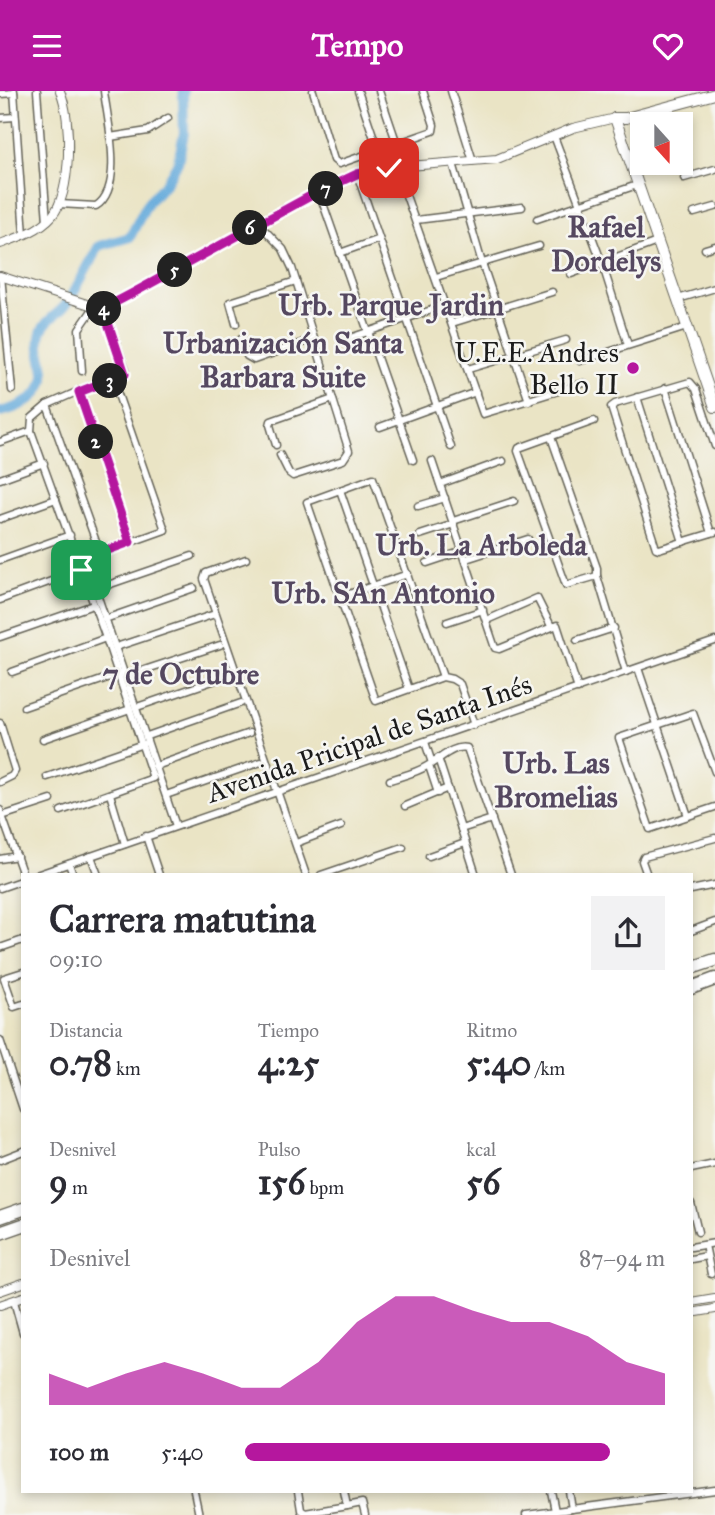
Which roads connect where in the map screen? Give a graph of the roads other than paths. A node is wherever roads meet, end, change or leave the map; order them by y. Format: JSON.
{"nodes":[{"id":1,"x":37,"y":91,"type":"edge"},
{"id":2,"x":60,"y":91,"type":"edge"},
{"id":3,"x":104,"y":91,"type":"edge"},
{"id":4,"x":313,"y":91,"type":"edge"},
{"id":5,"x":358,"y":91,"type":"edge"},
{"id":6,"x":379,"y":91,"type":"edge"},
{"id":7,"x":423,"y":91,"type":"edge"},
{"id":8,"x":451,"y":91,"type":"edge"},
{"id":9,"x":703,"y":91,"type":"edge"},
{"id":10,"x":14,"y":92,"type":"edge"},
{"id":11,"x":0,"y":94,"type":"edge"},
{"id":12,"x":715,"y":94,"type":"edge"},
{"id":13,"x":15,"y":117,"type":"junction"},
{"id":14,"x":0,"y":118,"type":"edge"},
{"id":15,"x":168,"y":118,"type":"dead end"},
{"id":16,"x":615,"y":118,"type":"junction"},
{"id":17,"x":554,"y":136,"type":"junction"},
{"id":18,"x":110,"y":137,"type":"junction"},
{"id":19,"x":387,"y":148,"type":"junction"},
{"id":20,"x":473,"y":161,"type":"junction"},
{"id":21,"x":453,"y":163,"type":"junction"},
{"id":22,"x":392,"y":168,"type":"junction"},
{"id":23,"x":715,"y":169,"type":"edge"},
{"id":24,"x":357,"y":174,"type":"junction"},
{"id":25,"x":684,"y":178,"type":"dead end"},
{"id":26,"x":637,"y":185,"type":"junction"},
{"id":27,"x":319,"y":192,"type":"junction"},
{"id":28,"x":59,"y":204,"type":"junction"},
{"id":29,"x":579,"y":204,"type":"junction"},
{"id":30,"x":522,"y":207,"type":"dead end"},
{"id":31,"x":715,"y":207,"type":"edge"},
{"id":32,"x":694,"y":213,"type":"dead end"},
{"id":33,"x":467,"y":214,"type":"junction"},
{"id":34,"x":537,"y":219,"type":"dead end"},
{"id":35,"x":416,"y":220,"type":"junction"},
{"id":36,"x":47,"y":221,"type":"junction"},
{"id":37,"x":259,"y":224,"type":"junction"},
{"id":38,"x":24,"y":235,"type":"junction"},
{"id":39,"x":379,"y":239,"type":"junction"},
{"id":40,"x":657,"y":243,"type":"junction"},
{"id":41,"x":0,"y":244,"type":"edge"},
{"id":42,"x":539,"y":246,"type":"dead end"},
{"id":43,"x":715,"y":246,"type":"edge"},
{"id":44,"x":705,"y":249,"type":"dead end"},
{"id":45,"x":340,"y":253,"type":"junction"},
{"id":46,"x":482,"y":263,"type":"junction"},
{"id":47,"x":602,"y":263,"type":"junction"},
{"id":48,"x":571,"y":274,"type":"dead end"},
{"id":49,"x":1,"y":276,"type":"edge"},
{"id":50,"x":436,"y":277,"type":"junction"},
{"id":51,"x":296,"y":281,"type":"junction"},
{"id":52,"x":715,"y":288,"type":"edge"},
{"id":53,"x":552,"y":292,"type":"dead end"},
{"id":54,"x":678,"y":299,"type":"junction"},
{"id":55,"x":98,"y":305,"type":"junction"},
{"id":56,"x":446,"y":305,"type":"junction"},
{"id":57,"x":497,"y":309,"type":"junction"},
{"id":58,"x":407,"y":319,"type":"junction"},
{"id":59,"x":452,"y":323,"type":"junction"},
{"id":60,"x":236,"y":324,"type":"dead end"},
{"id":61,"x":687,"y":327,"type":"junction"},
{"id":62,"x":368,"y":332,"type":"junction"},
{"id":63,"x":350,"y":338,"type":"dead end"},
{"id":64,"x":241,"y":339,"type":"dead end"},
{"id":65,"x":313,"y":339,"type":"junction"},
{"id":66,"x":566,"y":340,"type":"dead end"},
{"id":67,"x":628,"y":345,"type":"junction"},
{"id":68,"x":513,"y":356,"type":"junction"},
{"id":69,"x":580,"y":361,"type":"dead end"},
{"id":70,"x":468,"y":369,"type":"junction"},
{"id":71,"x":82,"y":371,"type":"dead end"},
{"id":72,"x":113,"y":380,"type":"junction"},
{"id":73,"x":584,"y":383,"type":"dead end"},
{"id":74,"x":666,"y":389,"type":"junction"},
{"id":75,"x":12,"y":390,"type":"dead end"},
{"id":76,"x":79,"y":392,"type":"junction"},
{"id":77,"x":476,"y":392,"type":"junction"},
{"id":78,"x":637,"y":397,"type":"junction"},
{"id":79,"x":333,"y":399,"type":"junction"},
{"id":80,"x":529,"y":401,"type":"junction"},
{"id":81,"x":47,"y":405,"type":"junction"},
{"id":82,"x":437,"y":406,"type":"junction"},
{"id":83,"x":715,"y":407,"type":"edge"},
{"id":84,"x":398,"y":420,"type":"junction"},
{"id":85,"x":594,"y":421,"type":"dead end"},
{"id":86,"x":380,"y":427,"type":"dead end"},
{"id":87,"x":31,"y":431,"type":"junction"},
{"id":88,"x":551,"y":437,"type":"junction"},
{"id":89,"x":0,"y":442,"type":"edge"},
{"id":90,"x":276,"y":445,"type":"dead end"},
{"id":91,"x":715,"y":446,"type":"edge"},
{"id":92,"x":451,"y":447,"type":"dead end"},
{"id":93,"x":280,"y":455,"type":"dead end"},
{"id":94,"x":413,"y":460,"type":"dead end"},
{"id":95,"x":432,"y":461,"type":"dead end"},
{"id":96,"x":503,"y":461,"type":"dead end"},
{"id":97,"x":44,"y":463,"type":"junction"},
{"id":98,"x":0,"y":479,"type":"edge"},
{"id":99,"x":440,"y":484,"type":"junction"},
{"id":100,"x":340,"y":490,"type":"junction"},
{"id":101,"x":445,"y":498,"type":"junction"},
{"id":102,"x":56,"y":499,"type":"junction"},
{"id":103,"x":514,"y":501,"type":"dead end"},
{"id":104,"x":418,"y":506,"type":"dead end"},
{"id":105,"x":0,"y":519,"type":"edge"},
{"id":106,"x":453,"y":523,"type":"junction"},
{"id":107,"x":713,"y":533,"type":"edge"},
{"id":108,"x":70,"y":535,"type":"junction"},
{"id":109,"x":420,"y":535,"type":"dead end"},
{"id":110,"x":528,"y":539,"type":"dead end"},
{"id":111,"x":130,"y":542,"type":"junction"},
{"id":112,"x":683,"y":542,"type":"junction"},
{"id":113,"x":463,"y":551,"type":"junction"},
{"id":114,"x":100,"y":553,"type":"junction"},
{"id":115,"x":192,"y":556,"type":"dead end"},
{"id":116,"x":246,"y":559,"type":"dead end"},
{"id":117,"x":466,"y":559,"type":"junction"},
{"id":118,"x":0,"y":560,"type":"edge"},
{"id":119,"x":78,"y":561,"type":"junction"},
{"id":120,"x":427,"y":563,"type":"dead end"},
{"id":121,"x":81,"y":570,"type":"junction"},
{"id":122,"x":408,"y":575,"type":"junction"},
{"id":123,"x":597,"y":576,"type":"junction"},
{"id":124,"x":374,"y":586,"type":"junction"},
{"id":125,"x":194,"y":588,"type":"dead end"},
{"id":126,"x":340,"y":597,"type":"junction"},
{"id":127,"x":0,"y":600,"type":"edge"},
{"id":128,"x":93,"y":605,"type":"junction"},
{"id":129,"x":483,"y":611,"type":"junction"},
{"id":130,"x":212,"y":615,"type":"dead end"},
{"id":131,"x":105,"y":618,"type":"junction"},
{"id":132,"x":486,"y":620,"type":"junction"},
{"id":133,"x":447,"y":622,"type":"dead end"},
{"id":134,"x":551,"y":626,"type":"junction"},
{"id":135,"x":614,"y":628,"type":"junction"},
{"id":136,"x":0,"y":637,"type":"edge"},
{"id":137,"x":106,"y":638,"type":"junction"},
{"id":138,"x":577,"y":640,"type":"dead end"},
{"id":139,"x":715,"y":641,"type":"edge"},
{"id":140,"x":220,"y":645,"type":"dead end"},
{"id":141,"x":116,"y":647,"type":"junction"},
{"id":142,"x":638,"y":668,"type":"junction"},
{"id":143,"x":12,"y":672,"type":"dead end"},
{"id":144,"x":626,"y":672,"type":"junction"},
{"id":145,"x":122,"y":675,"type":"junction"},
{"id":146,"x":230,"y":675,"type":"dead end"},
{"id":147,"x":443,"y":677,"type":"junction"},
{"id":148,"x":409,"y":689,"type":"junction"},
{"id":149,"x":578,"y":689,"type":"junction"},
{"id":150,"x":241,"y":703,"type":"dead end"},
{"id":151,"x":24,"y":707,"type":"dead end"},
{"id":152,"x":134,"y":708,"type":"junction"},
{"id":153,"x":0,"y":723,"type":"edge"},
{"id":154,"x":656,"y":724,"type":"junction"},
{"id":155,"x":474,"y":725,"type":"junction"},
{"id":156,"x":249,"y":733,"type":"dead end"},
{"id":157,"x":147,"y":736,"type":"junction"},
{"id":158,"x":43,"y":739,"type":"dead end"},
{"id":159,"x":425,"y":742,"type":"junction"},
{"id":160,"x":143,"y":744,"type":"junction"},
{"id":161,"x":261,"y":762,"type":"dead end"},
{"id":162,"x":433,"y":762,"type":"junction"},
{"id":163,"x":156,"y":766,"type":"junction"},
{"id":164,"x":715,"y":772,"type":"edge"},
{"id":165,"x":47,"y":777,"type":"dead end"},
{"id":166,"x":390,"y":780,"type":"dead end"},
{"id":167,"x":0,"y":782,"type":"edge"},
{"id":168,"x":448,"y":787,"type":"junction"},
{"id":169,"x":278,"y":792,"type":"junction"},
{"id":170,"x":438,"y":793,"type":"junction"},
{"id":171,"x":110,"y":794,"type":"junction"},
{"id":172,"x":166,"y":795,"type":"junction"},
{"id":173,"x":51,"y":800,"type":"dead end"},
{"id":174,"x":405,"y":806,"type":"dead end"},
{"id":175,"x":715,"y":807,"type":"edge"},
{"id":176,"x":61,"y":811,"type":"dead end"},
{"id":177,"x":1,"y":813,"type":"edge"},
{"id":178,"x":688,"y":816,"type":"junction"},
{"id":179,"x":492,"y":819,"type":"junction"},
{"id":180,"x":176,"y":826,"type":"junction"},
{"id":181,"x":341,"y":826,"type":"dead end"},
{"id":182,"x":461,"y":829,"type":"junction"},
{"id":183,"x":146,"y":836,"type":"junction"},
{"id":184,"x":715,"y":838,"type":"edge"},
{"id":185,"x":296,"y":842,"type":"junction"},
{"id":186,"x":465,"y":843,"type":"junction"},
{"id":187,"x":125,"y":844,"type":"junction"},
{"id":188,"x":403,"y":847,"type":"dead end"},
{"id":189,"x":17,"y":856,"type":"junction"},
{"id":190,"x":91,"y":856,"type":"junction"},
{"id":191,"x":429,"y":856,"type":"dead end"},
{"id":192,"x":0,"y":859,"type":"edge"},
{"id":193,"x":69,"y":864,"type":"junction"},
{"id":194,"x":22,"y":873,"type":"edge"},
{"id":195,"x":42,"y":873,"type":"edge"},
{"id":196,"x":72,"y":873,"type":"edge"},
{"id":197,"x":97,"y":873,"type":"edge"},
{"id":198,"x":158,"y":873,"type":"edge"},
{"id":199,"x":305,"y":873,"type":"edge"},
{"id":200,"x":327,"y":873,"type":"edge"},
{"id":201,"x":474,"y":873,"type":"edge"},
{"id":202,"x":510,"y":873,"type":"edge"},
{"id":203,"x":646,"y":873,"type":"edge"},
{"id":204,"x":21,"y":878,"type":"edge"},
{"id":205,"x":715,"y":885,"type":"edge"},
{"id":206,"x":0,"y":888,"type":"edge"},
{"id":207,"x":693,"y":890,"type":"edge"},
{"id":208,"x":715,"y":922,"type":"edge"},
{"id":209,"x":693,"y":930,"type":"edge"},
{"id":210,"x":21,"y":941,"type":"edge"},
{"id":211,"x":0,"y":948,"type":"edge"},
{"id":212,"x":715,"y":960,"type":"edge"},
{"id":213,"x":693,"y":967,"type":"edge"},
{"id":214,"x":21,"y":973,"type":"edge"},
{"id":215,"x":715,"y":979,"type":"edge"},
{"id":216,"x":693,"y":987,"type":"edge"},
{"id":217,"x":21,"y":1005,"type":"edge"},
{"id":218,"x":0,"y":1040,"type":"edge"},
{"id":219,"x":21,"y":1103,"type":"edge"},
{"id":220,"x":21,"y":1152,"type":"edge"},
{"id":221,"x":1,"y":1157,"type":"edge"},
{"id":222,"x":715,"y":1164,"type":"edge"},
{"id":223,"x":693,"y":1169,"type":"edge"},
{"id":224,"x":21,"y":1210,"type":"edge"},
{"id":225,"x":693,"y":1211,"type":"edge"},
{"id":226,"x":0,"y":1217,"type":"edge"},
{"id":227,"x":21,"y":1226,"type":"edge"},
{"id":228,"x":698,"y":1232,"type":"dead end"},
{"id":229,"x":0,"y":1233,"type":"edge"},
{"id":230,"x":715,"y":1243,"type":"edge"},
{"id":231,"x":705,"y":1245,"type":"junction"},
{"id":232,"x":693,"y":1247,"type":"edge"},
{"id":233,"x":707,"y":1256,"type":"junction"},
{"id":234,"x":693,"y":1259,"type":"edge"},
{"id":235,"x":711,"y":1274,"type":"dead end"},
{"id":236,"x":21,"y":1284,"type":"edge"},
{"id":237,"x":0,"y":1291,"type":"edge"},
{"id":238,"x":715,"y":1298,"type":"edge"},
{"id":239,"x":18,"y":1299,"type":"edge"},
{"id":240,"x":693,"y":1302,"type":"edge"},
{"id":241,"x":0,"y":1305,"type":"edge"},
{"id":242,"x":715,"y":1309,"type":"edge"},
{"id":243,"x":693,"y":1313,"type":"edge"},
{"id":244,"x":21,"y":1318,"type":"edge"},
{"id":245,"x":715,"y":1490,"type":"edge"},
{"id":246,"x":194,"y":1493,"type":"edge"},
{"id":247,"x":298,"y":1493,"type":"edge"},
{"id":248,"x":344,"y":1493,"type":"edge"},
{"id":249,"x":551,"y":1493,"type":"edge"},
{"id":250,"x":569,"y":1493,"type":"edge"},
{"id":251,"x":692,"y":1493,"type":"edge"},
{"id":252,"x":693,"y":1493,"type":"edge"},
{"id":253,"x":347,"y":1506,"type":"junction"},
{"id":254,"x":572,"y":1509,"type":"junction"},
{"id":255,"x":555,"y":1511,"type":"junction"},
{"id":256,"x":199,"y":1515,"type":"edge"},
{"id":257,"x":365,"y":1515,"type":"edge"},
{"id":258,"x":526,"y":1515,"type":"edge"}],
"edges":[{"from":1,"to":36,"type":"street"},
{"from":2,"to":28,"type":"street"},
{"from":3,"to":18,"type":"street"},
{"from":4,"to":19,"type":"street"},
{"from":5,"to":19,"type":"street"},
{"from":6,"to":19,"type":"street"},
{"from":7,"to":19,"type":"street"},
{"from":8,"to":20,"type":"street"},
{"from":9,"to":16,"type":"main road"},
{"from":10,"to":11,"type":"street"},
{"from":10,"to":13,"type":"street"},
{"from":12,"to":16,"type":"main road"},
{"from":13,"to":14,"type":"street"},
{"from":13,"to":38,"type":"street"},
{"from":15,"to":18,"type":"street"},
{"from":16,"to":17,"type":"street"},
{"from":16,"to":26,"type":"main road"},
{"from":17,"to":20,"type":"street"},
{"from":17,"to":29,"type":"street"},
{"from":18,"to":28,"type":"street"},
{"from":19,"to":22,"type":"street"},
{"from":20,"to":21,"type":"street"},
{"from":21,"to":22,"type":"street"},
{"from":21,"to":33,"type":"street"},
{"from":22,"to":24,"type":"street"},
{"from":22,"to":35,"type":"street"},
{"from":23,"to":25,"type":"street"},
{"from":24,"to":27,"type":"street"},
{"from":24,"to":39,"type":"street"},
{"from":26,"to":29,"type":"street"},
{"from":26,"to":40,"type":"main road"},
{"from":27,"to":37,"type":"street"},
{"from":27,"to":45,"type":"street"},
{"from":28,"to":36,"type":"street"},
{"from":29,"to":34,"type":"street"},
{"from":29,"to":47,"type":"street"},
{"from":30,"to":33,"type":"street"},
{"from":31,"to":32,"type":"street"},
{"from":33,"to":35,"type":"street"},
{"from":33,"to":46,"type":"street"},
{"from":35,"to":50,"type":"street"},
{"from":36,"to":38,"type":"street"},
{"from":37,"to":51,"type":"street"},
{"from":37,"to":55,"type":"street"},
{"from":38,"to":41,"type":"street"},
{"from":39,"to":45,"type":"street"},
{"from":39,"to":58,"type":"street"},
{"from":40,"to":47,"type":"street"},
{"from":40,"to":54,"type":"main road"},
{"from":42,"to":46,"type":"street"},
{"from":43,"to":44,"type":"street"},
{"from":45,"to":62,"type":"street"},
{"from":46,"to":50,"type":"street"},
{"from":46,"to":57,"type":"street"},
{"from":47,"to":48,"type":"street"},
{"from":47,"to":67,"type":"street"},
{"from":49,"to":55,"type":"street"},
{"from":49,"to":75,"type":"street"},
{"from":50,"to":56,"type":"street"},
{"from":51,"to":60,"type":"street"},
{"from":51,"to":65,"type":"street"},
{"from":52,"to":54,"type":"street"},
{"from":53,"to":57,"type":"street"},
{"from":54,"to":61,"type":"main road"},
{"from":55,"to":71,"type":"street"},
{"from":55,"to":72,"type":"street"},
{"from":56,"to":58,"type":"street"},
{"from":56,"to":59,"type":"street"},
{"from":57,"to":59,"type":"street"},
{"from":57,"to":68,"type":"street"},
{"from":58,"to":62,"type":"street"},
{"from":58,"to":82,"type":"street"},
{"from":59,"to":70,"type":"street"},
{"from":61,"to":67,"type":"street"},
{"from":61,"to":83,"type":"main road"},
{"from":62,"to":63,"type":"street"},
{"from":62,"to":84,"type":"street"},
{"from":64,"to":65,"type":"street"},
{"from":65,"to":79,"type":"street"},
{"from":66,"to":68,"type":"street"},
{"from":67,"to":69,"type":"street"},
{"from":68,"to":70,"type":"street"},
{"from":68,"to":80,"type":"street"},
{"from":70,"to":77,"type":"street"},
{"from":72,"to":76,"type":"street"},
{"from":72,"to":111,"type":"street"},
{"from":73,"to":80,"type":"street"},
{"from":74,"to":78,"type":"street"},
{"from":74,"to":91,"type":"street"},
{"from":74,"to":107,"type":"street"},
{"from":76,"to":81,"type":"street"},
{"from":76,"to":111,"type":"street"},
{"from":77,"to":80,"type":"street"},
{"from":77,"to":82,"type":"street"},
{"from":78,"to":112,"type":"street"},
{"from":78,"to":112,"type":"street"},
{"from":79,"to":90,"type":"street"},
{"from":79,"to":93,"type":"street"},
{"from":81,"to":87,"type":"street"},
{"from":81,"to":114,"type":"street"},
{"from":82,"to":84,"type":"street"},
{"from":82,"to":92,"type":"street"},
{"from":84,"to":86,"type":"street"},
{"from":84,"to":94,"type":"street"},
{"from":85,"to":88,"type":"street"},
{"from":87,"to":89,"type":"street"},
{"from":87,"to":97,"type":"street"},
{"from":88,"to":123,"type":"street"},
{"from":88,"to":123,"type":"street"},
{"from":95,"to":99,"type":"street"},
{"from":96,"to":99,"type":"street"},
{"from":97,"to":98,"type":"street"},
{"from":97,"to":102,"type":"street"},
{"from":99,"to":101,"type":"street"},
{"from":100,"to":122,"type":"street"},
{"from":100,"to":124,"type":"street"},
{"from":100,"to":126,"type":"street"},
{"from":101,"to":104,"type":"street"},
{"from":101,"to":106,"type":"street"},
{"from":102,"to":105,"type":"street"},
{"from":102,"to":108,"type":"street"},
{"from":103,"to":106,"type":"street"},
{"from":106,"to":109,"type":"street"},
{"from":106,"to":113,"type":"street"},
{"from":107,"to":112,"type":"street"},
{"from":108,"to":118,"type":"street"},
{"from":108,"to":119,"type":"street"},
{"from":110,"to":117,"type":"street"},
{"from":111,"to":114,"type":"street"},
{"from":113,"to":117,"type":"street"},
{"from":113,"to":120,"type":"street"},
{"from":114,"to":119,"type":"street"},
{"from":115,"to":131,"type":"street"},
{"from":116,"to":169,"type":"street"},
{"from":117,"to":129,"type":"street"},
{"from":119,"to":121,"type":"street"},
{"from":121,"to":127,"type":"street"},
{"from":121,"to":128,"type":"street"},
{"from":122,"to":124,"type":"street"},
{"from":122,"to":147,"type":"street"},
{"from":123,"to":135,"type":"street"},
{"from":124,"to":126,"type":"street"},
{"from":124,"to":148,"type":"street"},
{"from":125,"to":131,"type":"street"},
{"from":126,"to":148,"type":"street"},
{"from":128,"to":136,"type":"street"},
{"from":128,"to":137,"type":"street"},
{"from":129,"to":132,"type":"street"},
{"from":129,"to":133,"type":"street"},
{"from":130,"to":141,"type":"street"},
{"from":131,"to":141,"type":"street"},
{"from":132,"to":134,"type":"street"},
{"from":132,"to":134,"type":"street"},
{"from":134,"to":149,"type":"street"},
{"from":135,"to":138,"type":"street"},
{"from":135,"to":144,"type":"street"},
{"from":137,"to":143,"type":"street"},
{"from":137,"to":145,"type":"street"},
{"from":139,"to":142,"type":"street","name":"Avenida Pricipal de Santa Inés"},
{"from":140,"to":145,"type":"street"},
{"from":141,"to":145,"type":"street"},
{"from":142,"to":144,"type":"street","name":"Avenida Pricipal de Santa Inés"},
{"from":142,"to":154,"type":"street"},
{"from":144,"to":149,"type":"street","name":"Avenida Pricipal de Santa Inés"},
{"from":145,"to":151,"type":"street"},
{"from":145,"to":152,"type":"street"},
{"from":146,"to":152,"type":"street"},
{"from":147,"to":148,"type":"street"},
{"from":147,"to":155,"type":"street"},
{"from":149,"to":155,"type":"street","name":"Avenida Pricipal de Santa Inés"},
{"from":150,"to":157,"type":"street"},
{"from":152,"to":157,"type":"street"},
{"from":152,"to":158,"type":"street"},
{"from":152,"to":160,"type":"street"},
{"from":153,"to":167,"type":"street"},
{"from":154,"to":164,"type":"street"},
{"from":154,"to":178,"type":"street"},
{"from":154,"to":178,"type":"street"},
{"from":155,"to":159,"type":"street","name":"Avenida Pricipal de Santa Inés"},
{"from":156,"to":163,"type":"street"},
{"from":157,"to":163,"type":"street"},
{"from":159,"to":162,"type":"street"},
{"from":159,"to":169,"type":"street","name":"Avenida Pricipal de Santa Inés"},
{"from":160,"to":165,"type":"street"},
{"from":160,"to":171,"type":"street"},
{"from":161,"to":172,"type":"street"},
{"from":162,"to":166,"type":"street"},
{"from":162,"to":168,"type":"street"},
{"from":162,"to":170,"type":"street"},
{"from":162,"to":179,"type":"street"},
{"from":163,"to":172,"type":"street"},
{"from":168,"to":170,"type":"street"},
{"from":168,"to":182,"type":"street"},
{"from":169,"to":180,"type":"street","name":"Avenida Pricipal de Santa Inés"},
{"from":169,"to":185,"type":"street"},
{"from":170,"to":174,"type":"street"},
{"from":171,"to":176,"type":"street"},
{"from":171,"to":187,"type":"street"},
{"from":172,"to":180,"type":"street"},
{"from":173,"to":177,"type":"street"},
{"from":175,"to":178,"type":"street"},
{"from":177,"to":189,"type":"street"},
{"from":179,"to":182,"type":"street"},
{"from":179,"to":202,"type":"street"},
{"from":180,"to":183,"type":"street","name":"Avenida Pricipal de Santa Inés"},
{"from":181,"to":185,"type":"street"},
{"from":182,"to":186,"type":"street"},
{"from":183,"to":187,"type":"street","name":"Avenida Pricipal de Santa Inés"},
{"from":183,"to":198,"type":"street"},
{"from":184,"to":203,"type":"street"},
{"from":185,"to":199,"type":"street"},
{"from":186,"to":191,"type":"street"},
{"from":186,"to":201,"type":"street"},
{"from":187,"to":190,"type":"street","name":"Avenida Pricipal de Santa Inés"},
{"from":188,"to":200,"type":"street"},
{"from":189,"to":192,"type":"street"},
{"from":189,"to":194,"type":"street"},
{"from":190,"to":193,"type":"street","name":"Avenida Pricipal de Santa Inés"},
{"from":190,"to":197,"type":"street"},
{"from":193,"to":195,"type":"street","name":"Avenida Pricipal de Santa Inés"},
{"from":193,"to":196,"type":"street"},
{"from":204,"to":206,"type":"street"},
{"from":205,"to":207,"type":"street"},
{"from":208,"to":209,"type":"street"},
{"from":210,"to":211,"type":"street"},
{"from":212,"to":213,"type":"highway"},
{"from":214,"to":217,"type":"street"},
{"from":215,"to":216,"type":"highway"},
{"from":218,"to":219,"type":"street"},
{"from":220,"to":221,"type":"street"},
{"from":222,"to":223,"type":"street"},
{"from":224,"to":226,"type":"highway"},
{"from":225,"to":228,"type":"street"},
{"from":227,"to":229,"type":"highway"},
{"from":230,"to":231,"type":"street"},
{"from":231,"to":232,"type":"street"},
{"from":231,"to":233,"type":"street"},
{"from":233,"to":234,"type":"street"},
{"from":233,"to":235,"type":"street"},
{"from":236,"to":237,"type":"street"},
{"from":238,"to":240,"type":"street"},
{"from":239,"to":241,"type":"street"},
{"from":239,"to":244,"type":"street"},
{"from":242,"to":243,"type":"street"},
{"from":245,"to":252,"type":"street"},
{"from":246,"to":256,"type":"street"},
{"from":247,"to":253,"type":"street"},
{"from":248,"to":253,"type":"street"},
{"from":249,"to":255,"type":"street"},
{"from":250,"to":254,"type":"street"},
{"from":251,"to":254,"type":"street"},
{"from":253,"to":257,"type":"street"},
{"from":254,"to":255,"type":"street"},
{"from":255,"to":258,"type":"street"}]}
